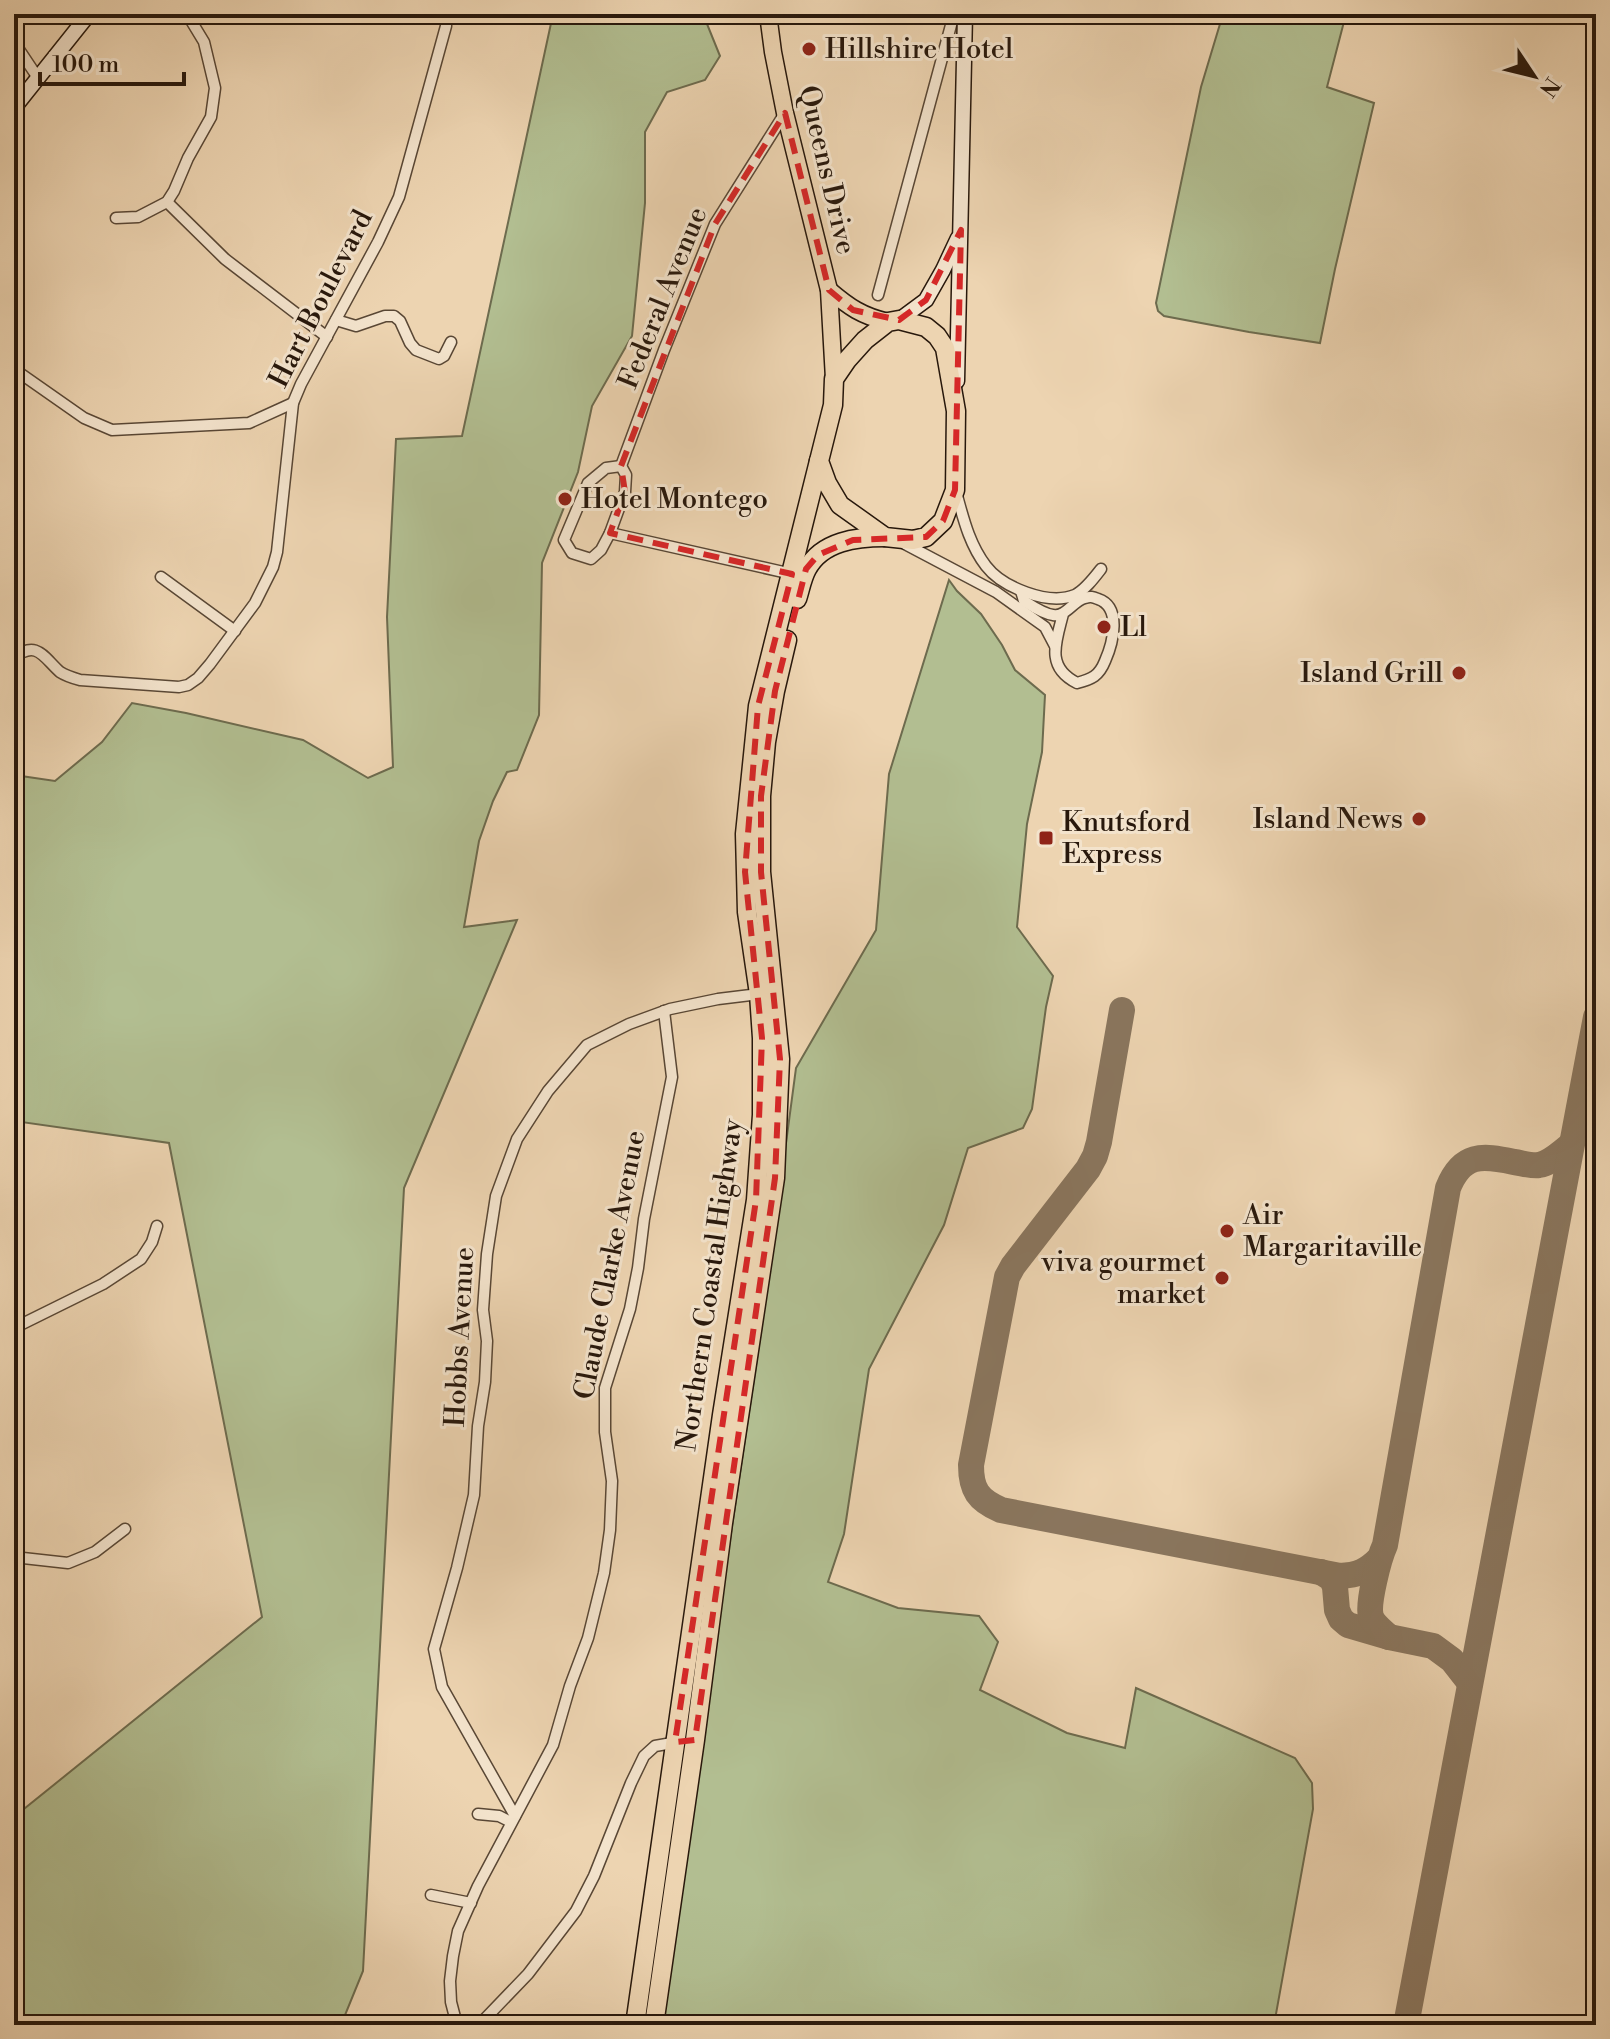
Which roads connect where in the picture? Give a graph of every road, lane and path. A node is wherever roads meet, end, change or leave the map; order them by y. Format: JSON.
{"nodes":[{"id":1,"x":89,"y":14,"type":"edge"},
{"id":2,"x":187,"y":14,"type":"edge"},
{"id":3,"x":446,"y":14,"type":"edge"},
{"id":4,"x":768,"y":14,"type":"edge"},
{"id":5,"x":954,"y":14,"type":"edge"},
{"id":6,"x":965,"y":14,"type":"edge"},
{"id":7,"x":14,"y":42,"type":"edge"},
{"id":8,"x":38,"y":78,"type":"junction"},
{"id":9,"x":14,"y":108,"type":"edge"},
{"id":10,"x":785,"y":113,"type":"junction"},
{"id":11,"x":167,"y":202,"type":"junction"},
{"id":12,"x":116,"y":218,"type":"dead end"},
{"id":13,"x":961,"y":230,"type":"junction"},
{"id":14,"x":829,"y":290,"type":"junction"},
{"id":15,"x":878,"y":295,"type":"dead end"},
{"id":16,"x":336,"y":320,"type":"junction"},
{"id":17,"x":894,"y":321,"type":"junction"},
{"id":18,"x":327,"y":337,"type":"junction"},
{"id":19,"x":451,"y":342,"type":"dead end"},
{"id":20,"x":14,"y":369,"type":"edge"},
{"id":21,"x":834,"y":379,"type":"junction"},
{"id":22,"x":293,"y":403,"type":"junction"},
{"id":23,"x":956,"y":411,"type":"junction"},
{"id":24,"x":819,"y":461,"type":"junction"},
{"id":25,"x":621,"y":466,"type":"junction"},
{"id":26,"x":955,"y":490,"type":"junction"},
{"id":27,"x":610,"y":533,"type":"junction"},
{"id":28,"x":889,"y":537,"type":"junction"},
{"id":29,"x":1101,"y":569,"type":"dead end"},
{"id":30,"x":792,"y":574,"type":"junction"},
{"id":31,"x":161,"y":577,"type":"dead end"},
{"id":32,"x":1021,"y":591,"type":"junction"},
{"id":33,"x":1063,"y":614,"type":"junction"},
{"id":34,"x":235,"y":631,"type":"junction"},
{"id":35,"x":1055,"y":646,"type":"junction"},
{"id":36,"x":14,"y":658,"type":"edge"},
{"id":37,"x":759,"y":994,"type":"junction"},
{"id":38,"x":664,"y":1011,"type":"junction"},
{"id":39,"x":157,"y":1226,"type":"dead end"},
{"id":40,"x":14,"y":1328,"type":"edge"},
{"id":41,"x":125,"y":1529,"type":"dead end"},
{"id":42,"x":14,"y":1557,"type":"edge"},
{"id":43,"x":695,"y":1740,"type":"junction"},
{"id":44,"x":675,"y":1742,"type":"junction"},
{"id":45,"x":478,"y":1814,"type":"dead end"},
{"id":46,"x":513,"y":1819,"type":"junction"},
{"id":47,"x":431,"y":1895,"type":"dead end"},
{"id":48,"x":471,"y":1903,"type":"junction"},
{"id":49,"x":457,"y":2025,"type":"edge"},
{"id":50,"x":479,"y":2025,"type":"edge"},
{"id":51,"x":635,"y":2025,"type":"edge"},
{"id":52,"x":654,"y":2025,"type":"edge"}],
"edges":[{"from":1,"to":8,"type":"main road"},
{"from":2,"to":11,"type":"street"},
{"from":3,"to":16,"type":"street","name":"Hart Boulevard"},
{"from":4,"to":10,"type":"main road","name":"Queens Drive"},
{"from":5,"to":15,"type":"street"},
{"from":6,"to":13,"type":"main road"},
{"from":7,"to":8,"type":"street"},
{"from":8,"to":9,"type":"main road"},
{"from":10,"to":14,"type":"main road","name":"Queens Drive"},
{"from":10,"to":25,"type":"street","name":"Federal Avenue"},
{"from":11,"to":12,"type":"street"},
{"from":11,"to":18,"type":"street"},
{"from":13,"to":17,"type":"main road"},
{"from":13,"to":23,"type":"main road"},
{"from":14,"to":17,"type":"main road","name":"Queens Drive"},
{"from":14,"to":21,"type":"main road","name":"Queens Drive"},
{"from":16,"to":18,"type":"street","name":"Hart Boulevard"},
{"from":16,"to":19,"type":"street"},
{"from":17,"to":21,"type":"highway"},
{"from":17,"to":23,"type":"highway"},
{"from":18,"to":22,"type":"street","name":"Hart Boulevard"},
{"from":20,"to":22,"type":"street"},
{"from":21,"to":24,"type":"highway"},
{"from":22,"to":34,"type":"street","name":"Hart Boulevard"},
{"from":23,"to":26,"type":"highway"},
{"from":24,"to":28,"type":"highway"},
{"from":24,"to":30,"type":"highway","name":"Northern Coastal Highway"},
{"from":25,"to":27,"type":"street","name":"Federal Avenue"},
{"from":25,"to":27,"type":"street"},
{"from":26,"to":28,"type":"highway"},
{"from":26,"to":32,"type":"street"},
{"from":27,"to":30,"type":"street"},
{"from":28,"to":35,"type":"street"},
{"from":28,"to":43,"type":"highway","name":"Northern Coastal Highway"},
{"from":29,"to":32,"type":"street"},
{"from":30,"to":37,"type":"highway","name":"Northern Coastal Highway"},
{"from":31,"to":34,"type":"street"},
{"from":32,"to":33,"type":"street"},
{"from":33,"to":35,"type":"street"},
{"from":33,"to":35,"type":"street"},
{"from":34,"to":36,"type":"street","name":"Hart Boulevard"},
{"from":37,"to":38,"type":"street","name":"Hobbs Avenue"},
{"from":37,"to":44,"type":"highway","name":"Northern Coastal Highway"},
{"from":38,"to":46,"type":"street","name":"Claude Clarke Avenue"},
{"from":38,"to":46,"type":"street","name":"Hobbs Avenue"},
{"from":39,"to":40,"type":"street"},
{"from":41,"to":42,"type":"street"},
{"from":43,"to":44,"type":"street"},
{"from":43,"to":52,"type":"highway","name":"Northern Coastal Highway"},
{"from":44,"to":50,"type":"street"},
{"from":44,"to":51,"type":"highway","name":"Northern Coastal Highway"},
{"from":45,"to":46,"type":"street"},
{"from":46,"to":48,"type":"street","name":"Claude Clarke Avenue"},
{"from":47,"to":48,"type":"street"},
{"from":48,"to":49,"type":"street","name":"Claude Clarke Avenue"}]}
